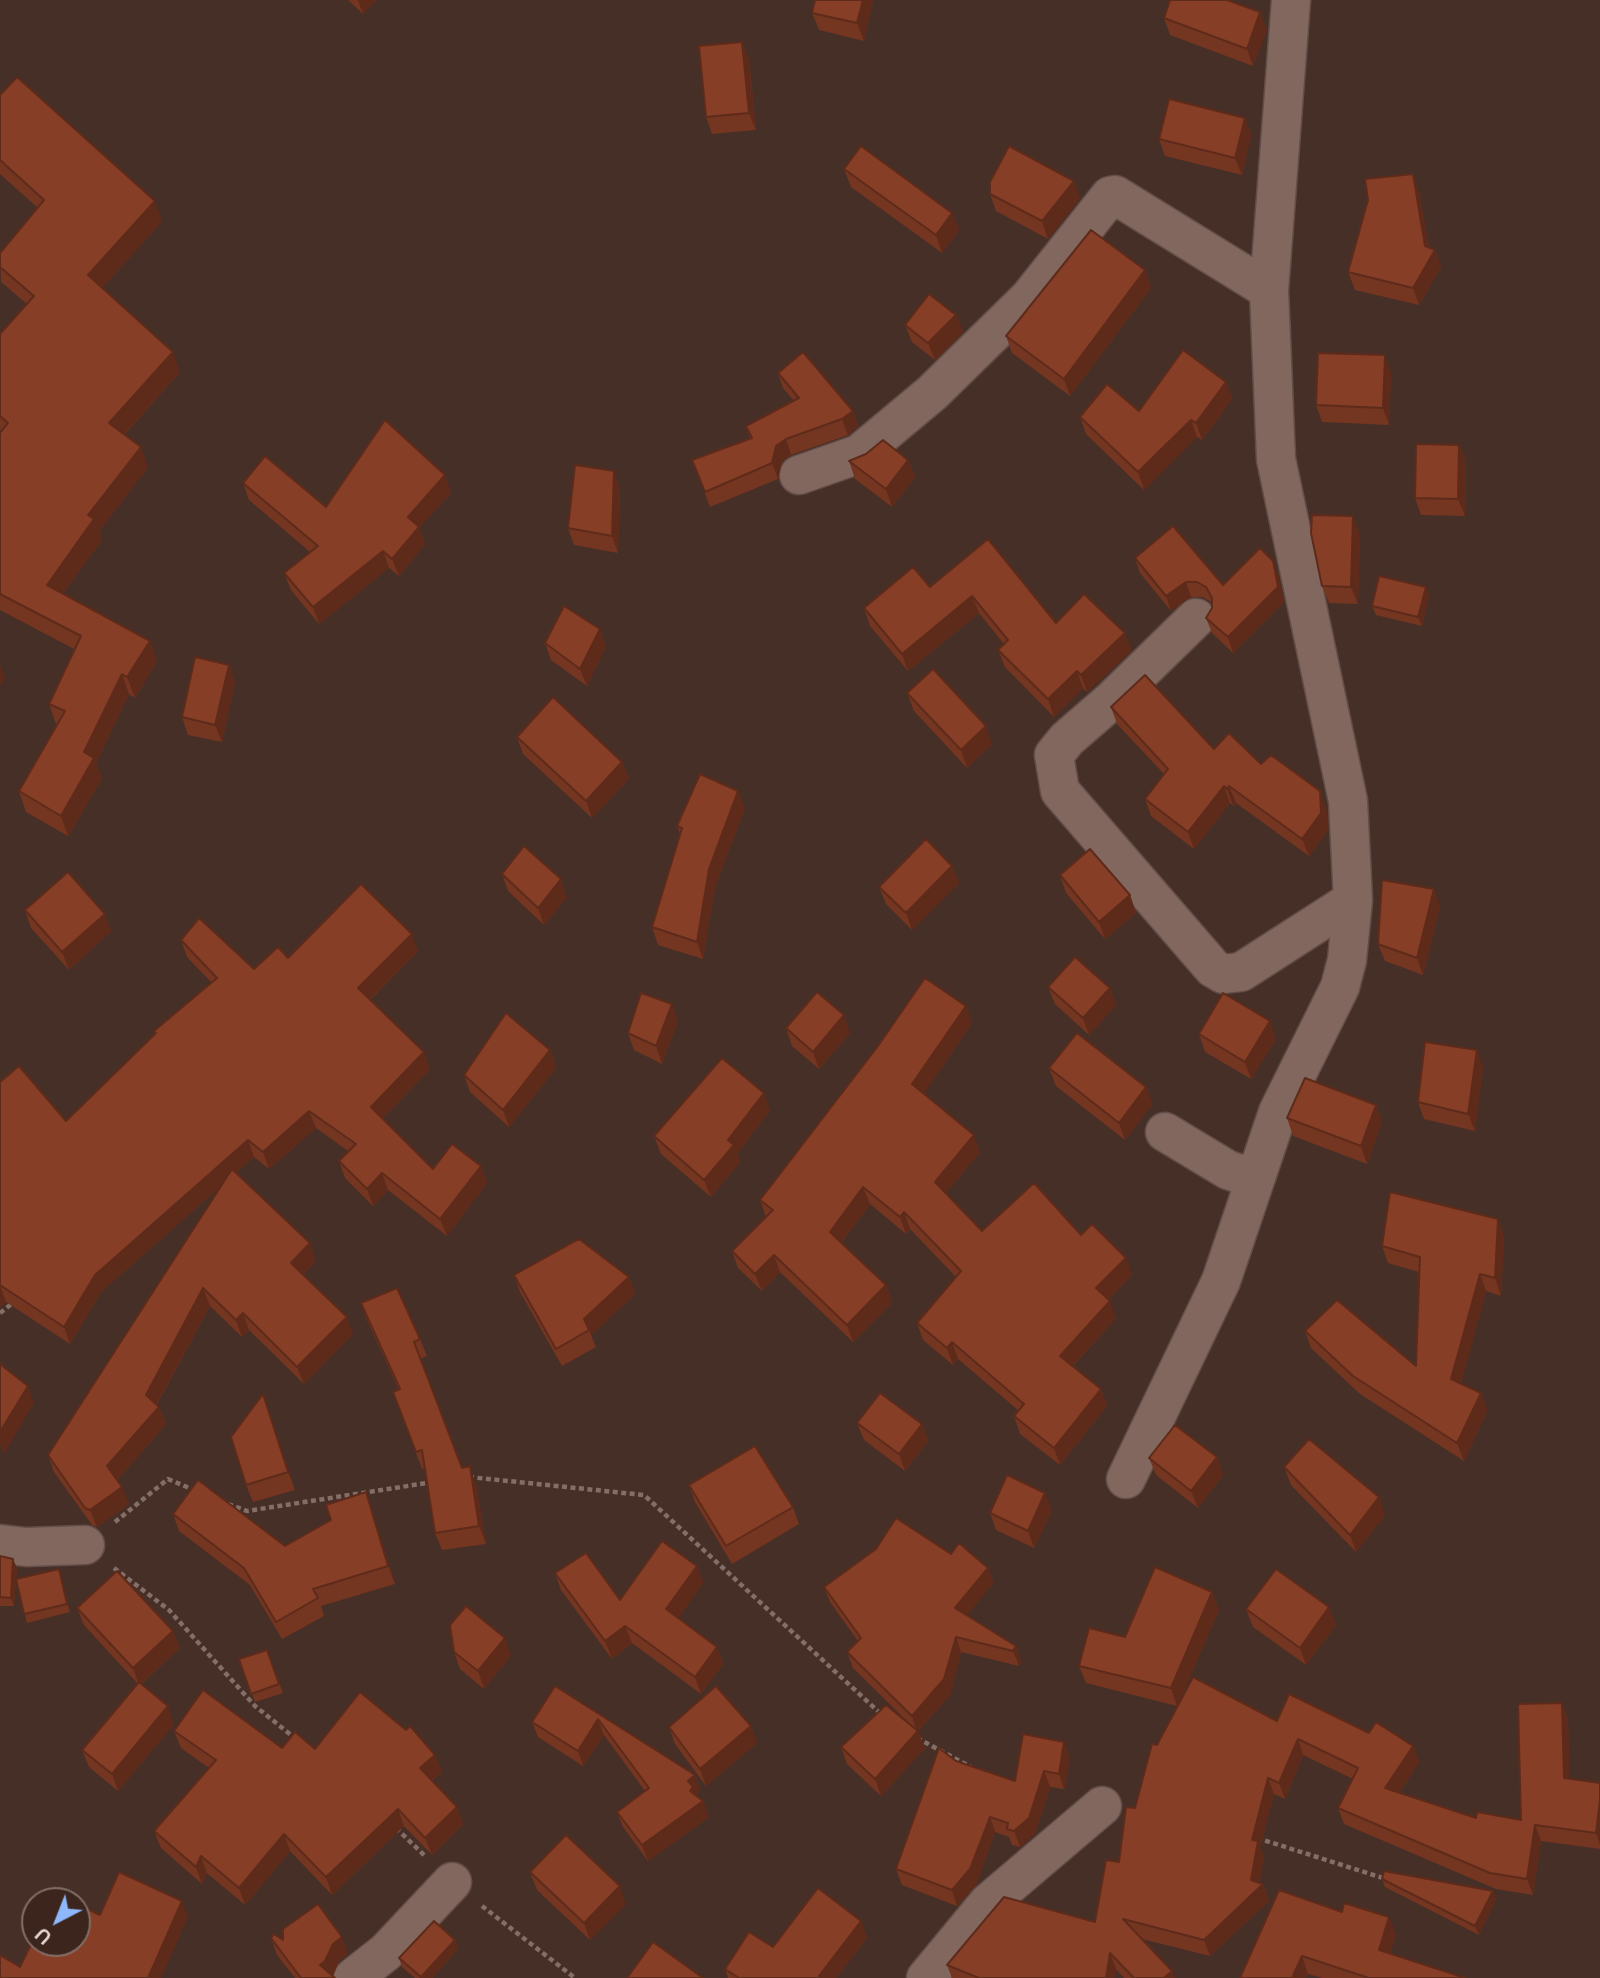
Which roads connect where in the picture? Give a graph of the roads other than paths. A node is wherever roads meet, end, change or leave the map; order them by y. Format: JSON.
{"nodes":[{"id":1,"x":1291,"y":0,"type":"edge"},
{"id":2,"x":1269,"y":290,"type":"junction"},
{"id":3,"x":799,"y":475,"type":"dead end"},
{"id":4,"x":1196,"y":618,"type":"dead end"},
{"id":5,"x":1353,"y":900,"type":"junction"},
{"id":6,"x":1165,"y":1132,"type":"dead end"},
{"id":7,"x":1255,"y":1179,"type":"junction"},
{"id":8,"x":1126,"y":1479,"type":"dead end"},
{"id":9,"x":0,"y":1544,"type":"edge"},
{"id":10,"x":85,"y":1545,"type":"road end"},
{"id":11,"x":1102,"y":1806,"type":"dead end"},
{"id":12,"x":452,"y":1882,"type":"road end"},
{"id":13,"x":353,"y":1978,"type":"edge"},
{"id":14,"x":926,"y":1978,"type":"edge"}],
"edges":[{"from":1,"to":2,"type":"street"},
{"from":2,"to":3,"type":"street"},
{"from":2,"to":5,"type":"street"},
{"from":4,"to":5,"type":"street"},
{"from":5,"to":7,"type":"street"},
{"from":6,"to":7,"type":"street"},
{"from":7,"to":8,"type":"street"},
{"from":9,"to":10,"type":"street"},
{"from":11,"to":14,"type":"street"},
{"from":12,"to":13,"type":"street"}]}
